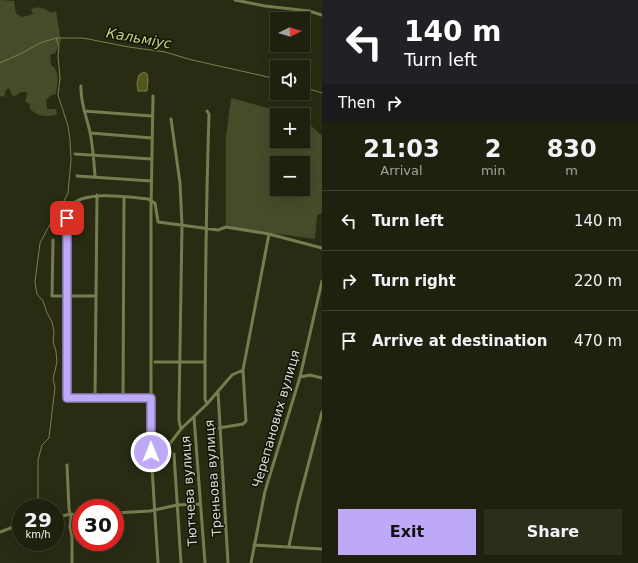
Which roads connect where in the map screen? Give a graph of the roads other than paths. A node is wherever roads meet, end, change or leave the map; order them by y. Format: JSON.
{"nodes":[{"id":1,"x":235,"y":0,"type":"edge"},
{"id":2,"x":248,"y":1,"type":"edge"},
{"id":3,"x":322,"y":15,"type":"edge"},
{"id":4,"x":81,"y":86,"type":"dead end"},
{"id":5,"x":153,"y":96,"type":"dead end"},
{"id":6,"x":84,"y":111,"type":"junction"},
{"id":7,"x":207,"y":111,"type":"dead end"},
{"id":8,"x":152,"y":116,"type":"junction"},
{"id":9,"x":171,"y":119,"type":"dead end"},
{"id":10,"x":90,"y":133,"type":"junction"},
{"id":11,"x":152,"y":138,"type":"junction"},
{"id":12,"x":75,"y":154,"type":"dead end"},
{"id":13,"x":94,"y":155,"type":"junction"},
{"id":14,"x":152,"y":159,"type":"junction"},
{"id":15,"x":77,"y":176,"type":"dead end"},
{"id":16,"x":95,"y":176,"type":"junction"},
{"id":17,"x":151,"y":181,"type":"junction"},
{"id":18,"x":97,"y":195,"type":"junction"},
{"id":19,"x":124,"y":197,"type":"junction"},
{"id":20,"x":152,"y":201,"type":"junction"},
{"id":21,"x":182,"y":225,"type":"junction"},
{"id":22,"x":206,"y":228,"type":"junction"},
{"id":23,"x":269,"y":234,"type":"junction"},
{"id":24,"x":52,"y":240,"type":"dead end"},
{"id":25,"x":322,"y":248,"type":"edge"},
{"id":26,"x":322,"y":281,"type":"edge"},
{"id":27,"x":95,"y":296,"type":"junction"},
{"id":28,"x":67,"y":297,"type":"junction"},
{"id":29,"x":155,"y":362,"type":"dead end"},
{"id":30,"x":179,"y":362,"type":"junction"},
{"id":31,"x":205,"y":362,"type":"junction"},
{"id":32,"x":242,"y":370,"type":"junction"},
{"id":33,"x":300,"y":377,"type":"junction"},
{"id":34,"x":322,"y":378,"type":"edge"},
{"id":35,"x":218,"y":392,"type":"junction"},
{"id":36,"x":151,"y":398,"type":"junction"},
{"id":37,"x":95,"y":399,"type":"junction"},
{"id":38,"x":123,"y":399,"type":"junction"},
{"id":39,"x":208,"y":404,"type":"junction"},
{"id":40,"x":322,"y":412,"type":"edge"},
{"id":41,"x":194,"y":417,"type":"junction"},
{"id":42,"x":220,"y":428,"type":"junction"},
{"id":43,"x":181,"y":429,"type":"junction"},
{"id":44,"x":165,"y":450,"type":"dead end"},
{"id":45,"x":174,"y":454,"type":"dead end"},
{"id":46,"x":67,"y":465,"type":"dead end"},
{"id":47,"x":200,"y":504,"type":"junction"},
{"id":48,"x":177,"y":505,"type":"junction"},
{"id":49,"x":155,"y":510,"type":"junction"},
{"id":50,"x":124,"y":512,"type":"edge"},
{"id":51,"x":70,"y":514,"type":"junction"},
{"id":52,"x":64,"y":516,"type":"edge"},
{"id":53,"x":12,"y":527,"type":"edge"},
{"id":54,"x":0,"y":532,"type":"edge"},
{"id":55,"x":254,"y":545,"type":"junction"},
{"id":56,"x":289,"y":546,"type":"junction"},
{"id":57,"x":322,"y":549,"type":"edge"},
{"id":58,"x":72,"y":563,"type":"edge"},
{"id":59,"x":158,"y":563,"type":"edge"},
{"id":60,"x":181,"y":563,"type":"edge"},
{"id":61,"x":205,"y":563,"type":"edge"},
{"id":62,"x":228,"y":563,"type":"edge"},
{"id":63,"x":251,"y":563,"type":"edge"}],
"edges":[{"from":1,"to":2,"type":"street"},
{"from":2,"to":3,"type":"street"},
{"from":4,"to":6,"type":"street"},
{"from":5,"to":8,"type":"street"},
{"from":6,"to":8,"type":"street"},
{"from":6,"to":10,"type":"street"},
{"from":7,"to":22,"type":"street"},
{"from":8,"to":11,"type":"street"},
{"from":9,"to":21,"type":"street"},
{"from":10,"to":11,"type":"street"},
{"from":10,"to":13,"type":"street"},
{"from":11,"to":14,"type":"street"},
{"from":12,"to":13,"type":"street"},
{"from":13,"to":14,"type":"street"},
{"from":13,"to":16,"type":"street"},
{"from":14,"to":17,"type":"street"},
{"from":15,"to":16,"type":"street"},
{"from":16,"to":17,"type":"street"},
{"from":17,"to":20,"type":"street"},
{"from":18,"to":19,"type":"street"},
{"from":18,"to":27,"type":"street"},
{"from":18,"to":28,"type":"street"},
{"from":19,"to":20,"type":"street"},
{"from":19,"to":38,"type":"street"},
{"from":20,"to":21,"type":"street"},
{"from":20,"to":36,"type":"street"},
{"from":21,"to":22,"type":"street"},
{"from":21,"to":30,"type":"street"},
{"from":22,"to":23,"type":"street"},
{"from":22,"to":31,"type":"street"},
{"from":23,"to":25,"type":"street"},
{"from":23,"to":32,"type":"street"},
{"from":24,"to":28,"type":"street"},
{"from":26,"to":33,"type":"street","name":"Черепанових вулиця"},
{"from":27,"to":28,"type":"street"},
{"from":27,"to":37,"type":"street"},
{"from":28,"to":37,"type":"street"},
{"from":29,"to":30,"type":"street"},
{"from":30,"to":31,"type":"street"},
{"from":30,"to":43,"type":"street"},
{"from":31,"to":39,"type":"street"},
{"from":32,"to":35,"type":"street"},
{"from":32,"to":42,"type":"street"},
{"from":33,"to":34,"type":"street"},
{"from":33,"to":55,"type":"street","name":"Черепанових вулиця"},
{"from":35,"to":39,"type":"street"},
{"from":35,"to":42,"type":"street","name":"Треньова вулиця"},
{"from":36,"to":38,"type":"street"},
{"from":36,"to":49,"type":"street"},
{"from":37,"to":38,"type":"street"},
{"from":39,"to":41,"type":"street"},
{"from":40,"to":56,"type":"street"},
{"from":41,"to":43,"type":"street"},
{"from":41,"to":47,"type":"street","name":"Тютчева вулиця"},
{"from":42,"to":62,"type":"street","name":"Треньова вулиця"},
{"from":43,"to":44,"type":"street"},
{"from":45,"to":48,"type":"street"},
{"from":46,"to":51,"type":"street"},
{"from":47,"to":48,"type":"street"},
{"from":47,"to":61,"type":"street","name":"Тютчева вулиця"},
{"from":48,"to":49,"type":"street"},
{"from":48,"to":60,"type":"street"},
{"from":49,"to":50,"type":"street"},
{"from":49,"to":59,"type":"street"},
{"from":51,"to":52,"type":"street"},
{"from":51,"to":58,"type":"street"},
{"from":53,"to":54,"type":"street"},
{"from":55,"to":56,"type":"street"},
{"from":55,"to":63,"type":"street","name":"Черепанових вулиця"},
{"from":56,"to":57,"type":"street"}]}
